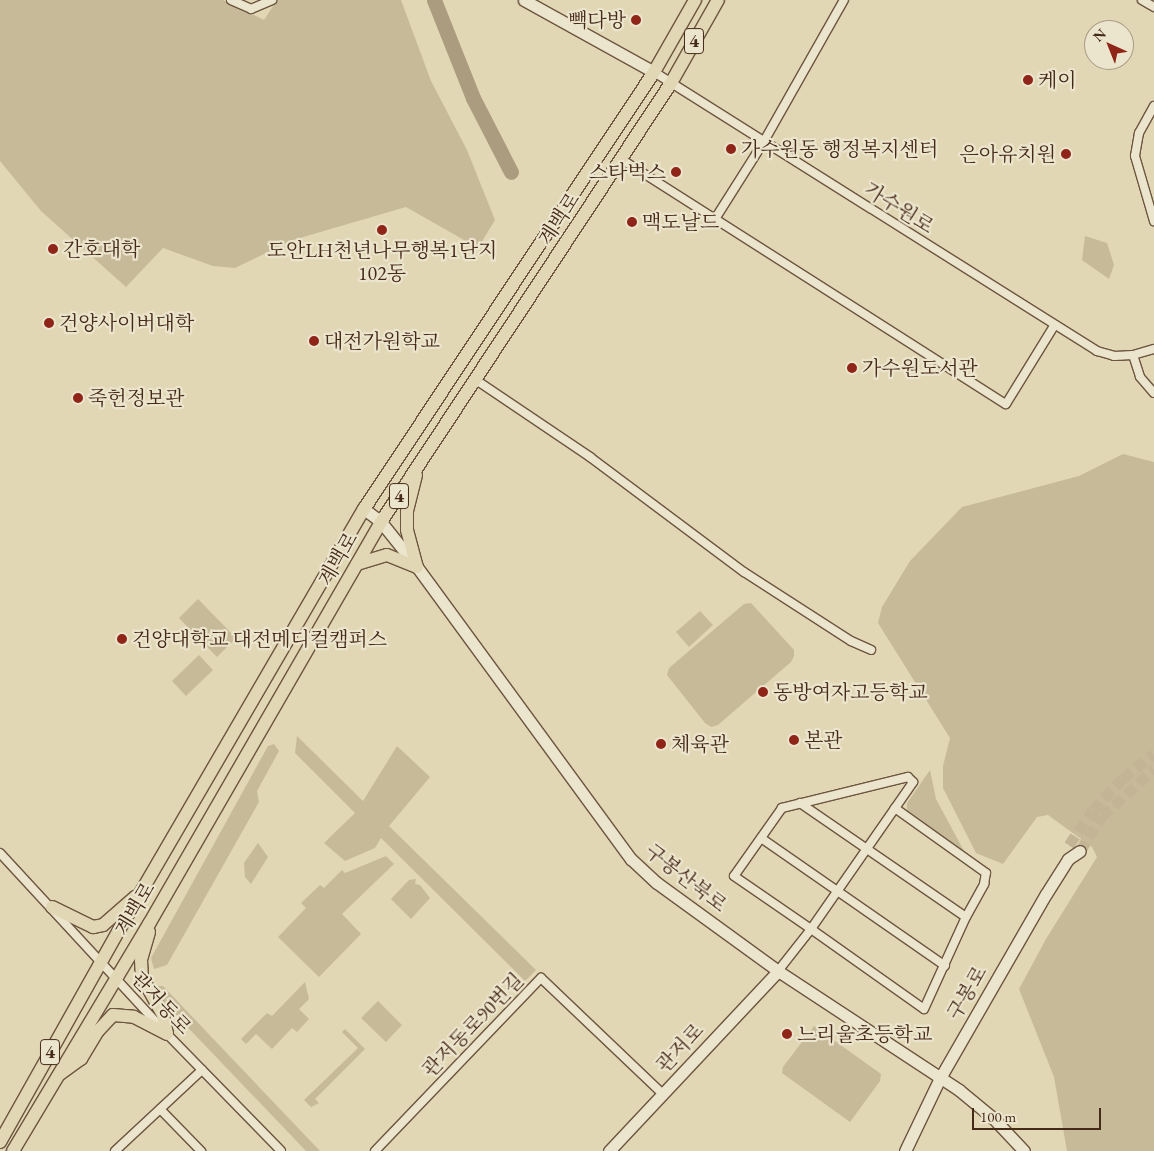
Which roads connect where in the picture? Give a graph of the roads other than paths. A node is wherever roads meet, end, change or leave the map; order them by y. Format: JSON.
{"nodes":[{"id":1,"x":231,"y":0,"type":"edge"},
{"id":2,"x":272,"y":0,"type":"edge"},
{"id":3,"x":524,"y":0,"type":"edge"},
{"id":4,"x":696,"y":0,"type":"edge"},
{"id":5,"x":718,"y":0,"type":"edge"},
{"id":6,"x":844,"y":0,"type":"edge"},
{"id":7,"x":1142,"y":0,"type":"edge"},
{"id":8,"x":1154,"y":7,"type":"edge"},
{"id":9,"x":654,"y":72,"type":"junction"},
{"id":10,"x":671,"y":83,"type":"junction"},
{"id":11,"x":1154,"y":106,"type":"edge"},
{"id":12,"x":763,"y":143,"type":"junction"},
{"id":13,"x":621,"y":159,"type":"junction"},
{"id":14,"x":1152,"y":208,"type":"edge"},
{"id":15,"x":715,"y":219,"type":"junction"},
{"id":16,"x":1154,"y":222,"type":"edge"},
{"id":17,"x":1054,"y":326,"type":"junction"},
{"id":18,"x":1154,"y":349,"type":"edge"},
{"id":19,"x":1133,"y":355,"type":"junction"},
{"id":20,"x":476,"y":380,"type":"junction"},
{"id":21,"x":1154,"y":393,"type":"edge"},
{"id":22,"x":418,"y":468,"type":"junction"},
{"id":23,"x":364,"y":509,"type":"junction"},
{"id":24,"x":381,"y":522,"type":"junction"},
{"id":25,"x":357,"y":564,"type":"junction"},
{"id":26,"x":417,"y":567,"type":"junction"},
{"id":27,"x":870,"y":650,"type":"dead end"},
{"id":28,"x":800,"y":803,"type":"junction"},
{"id":29,"x":895,"y":808,"type":"junction"},
{"id":30,"x":761,"y":838,"type":"junction"},
{"id":31,"x":1069,"y":845,"type":"tunnel mouth"},
{"id":32,"x":867,"y":848,"type":"junction"},
{"id":33,"x":1080,"y":851,"type":"tunnel mouth"},
{"id":34,"x":0,"y":853,"type":"edge"},
{"id":35,"x":1068,"y":858,"type":"junction"},
{"id":36,"x":837,"y":891,"type":"junction"},
{"id":37,"x":141,"y":892,"type":"junction"},
{"id":38,"x":52,"y":907,"type":"junction"},
{"id":39,"x":966,"y":917,"type":"junction"},
{"id":40,"x":150,"y":924,"type":"junction"},
{"id":41,"x":811,"y":929,"type":"junction"},
{"id":42,"x":101,"y":962,"type":"junction"},
{"id":43,"x":945,"y":966,"type":"junction"},
{"id":44,"x":778,"y":971,"type":"junction"},
{"id":45,"x":116,"y":977,"type":"junction"},
{"id":46,"x":167,"y":1034,"type":"junction"},
{"id":47,"x":202,"y":1070,"type":"junction"},
{"id":48,"x":56,"y":1077,"type":"junction"},
{"id":49,"x":940,"y":1078,"type":"junction"},
{"id":50,"x":663,"y":1094,"type":"junction"},
{"id":51,"x":160,"y":1109,"type":"junction"},
{"id":52,"x":0,"y":1142,"type":"edge"},
{"id":53,"x":13,"y":1151,"type":"edge"},
{"id":54,"x":115,"y":1151,"type":"edge"},
{"id":55,"x":200,"y":1151,"type":"edge"},
{"id":56,"x":280,"y":1151,"type":"edge"},
{"id":57,"x":375,"y":1151,"type":"edge"},
{"id":58,"x":609,"y":1151,"type":"edge"},
{"id":59,"x":905,"y":1151,"type":"edge"},
{"id":60,"x":1024,"y":1151,"type":"edge"}],
"edges":[{"from":1,"to":2,"type":"street"},
{"from":3,"to":9,"type":"main road"},
{"from":4,"to":9,"type":"main road","name":"계백로","number":"4"},
{"from":5,"to":10,"type":"main road","name":"계백로","number":"4"},
{"from":6,"to":12,"type":"street"},
{"from":7,"to":8,"type":"street"},
{"from":9,"to":10,"type":"street","name":"가수원로"},
{"from":9,"to":23,"type":"main road","name":"계백로","number":"4"},
{"from":10,"to":12,"type":"street","name":"가수원로"},
{"from":10,"to":13,"type":"main road","name":"계백로","number":"4"},
{"from":11,"to":14,"type":"street"},
{"from":12,"to":15,"type":"street"},
{"from":12,"to":17,"type":"street","name":"가수원로"},
{"from":13,"to":15,"type":"street"},
{"from":13,"to":20,"type":"main road","name":"계백로","number":"4"},
{"from":14,"to":16,"type":"street"},
{"from":15,"to":17,"type":"street"},
{"from":17,"to":19,"type":"street","name":"가수원로"},
{"from":18,"to":19,"type":"street","name":"가수원로"},
{"from":19,"to":21,"type":"street"},
{"from":20,"to":22,"type":"main road","name":"계백로","number":"4"},
{"from":20,"to":27,"type":"street"},
{"from":22,"to":24,"type":"main road","name":"계백로","number":"4"},
{"from":22,"to":26,"type":"main road"},
{"from":23,"to":24,"type":"main road","name":"구봉산북로"},
{"from":23,"to":37,"type":"main road","name":"계백로","number":"4"},
{"from":24,"to":25,"type":"main road","name":"계백로","number":"4"},
{"from":24,"to":26,"type":"main road","name":"구봉산북로"},
{"from":25,"to":26,"type":"main road"},
{"from":25,"to":40,"type":"main road","name":"계백로","number":"4"},
{"from":26,"to":44,"type":"main road","name":"구봉산북로"},
{"from":28,"to":29,"type":"street"},
{"from":28,"to":30,"type":"street"},
{"from":28,"to":32,"type":"street"},
{"from":29,"to":32,"type":"street"},
{"from":29,"to":39,"type":"street"},
{"from":30,"to":36,"type":"street"},
{"from":30,"to":41,"type":"street"},
{"from":31,"to":35,"type":"main road"},
{"from":32,"to":36,"type":"street"},
{"from":32,"to":39,"type":"street"},
{"from":33,"to":35,"type":"main road"},
{"from":34,"to":38,"type":"street","name":"관저동로"},
{"from":35,"to":49,"type":"main road","name":"구봉로"},
{"from":36,"to":41,"type":"street"},
{"from":36,"to":43,"type":"street"},
{"from":37,"to":38,"type":"main road"},
{"from":37,"to":42,"type":"main road","name":"계백로","number":"4"},
{"from":38,"to":42,"type":"street","name":"관저동로"},
{"from":39,"to":43,"type":"street"},
{"from":40,"to":45,"type":"main road","name":"계백로","number":"4"},
{"from":40,"to":46,"type":"main road"},
{"from":41,"to":43,"type":"street"},
{"from":41,"to":44,"type":"street"},
{"from":42,"to":45,"type":"street","name":"관저동로"},
{"from":42,"to":52,"type":"main road","name":"계백로","number":"4"},
{"from":44,"to":49,"type":"main road","name":"구봉산북로"},
{"from":44,"to":50,"type":"main road","name":"관저로"},
{"from":45,"to":46,"type":"street","name":"관저동로"},
{"from":45,"to":48,"type":"main road","name":"계백로","number":"4"},
{"from":46,"to":47,"type":"street","name":"관저동로"},
{"from":46,"to":48,"type":"main road"},
{"from":47,"to":51,"type":"street"},
{"from":47,"to":56,"type":"street","name":"관저동로"},
{"from":48,"to":53,"type":"main road","name":"계백로","number":"4"},
{"from":49,"to":59,"type":"main road","name":"구봉로"},
{"from":49,"to":60,"type":"main road","name":"구봉산북로"},
{"from":50,"to":57,"type":"street","name":"관저동로90번길"},
{"from":50,"to":58,"type":"main road","name":"관저로"},
{"from":51,"to":54,"type":"street"},
{"from":51,"to":55,"type":"street"}]}
